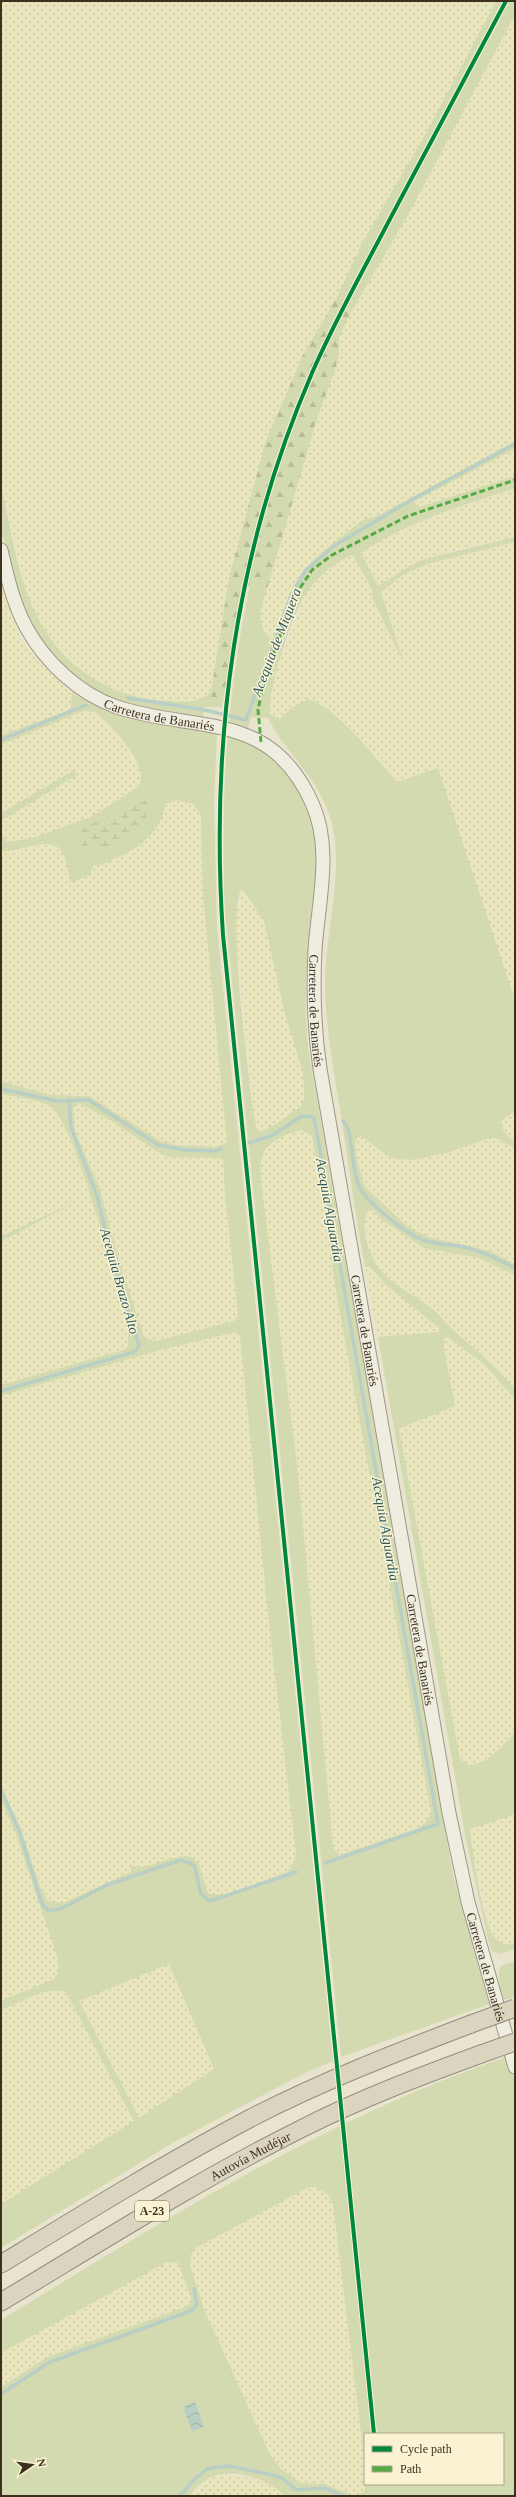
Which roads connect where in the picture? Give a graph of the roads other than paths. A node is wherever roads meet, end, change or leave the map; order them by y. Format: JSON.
{"nodes":[{"id":1,"x":1,"y":550,"type":"edge"},
{"id":2,"x":515,"y":2008,"type":"edge"},
{"id":3,"x":515,"y":2042,"type":"edge"},
{"id":4,"x":515,"y":2067,"type":"edge"},
{"id":5,"x":1,"y":2264,"type":"edge"},
{"id":6,"x":1,"y":2302,"type":"edge"}],
"edges":[{"from":1,"to":4,"type":"street","name":"Carretera de Banariés"},
{"from":2,"to":5,"type":"highway","number":"A-23","bridge":true},
{"from":3,"to":6,"type":"highway","name":"Autovía Mudéjar","number":"A-23","bridge":true}]}
